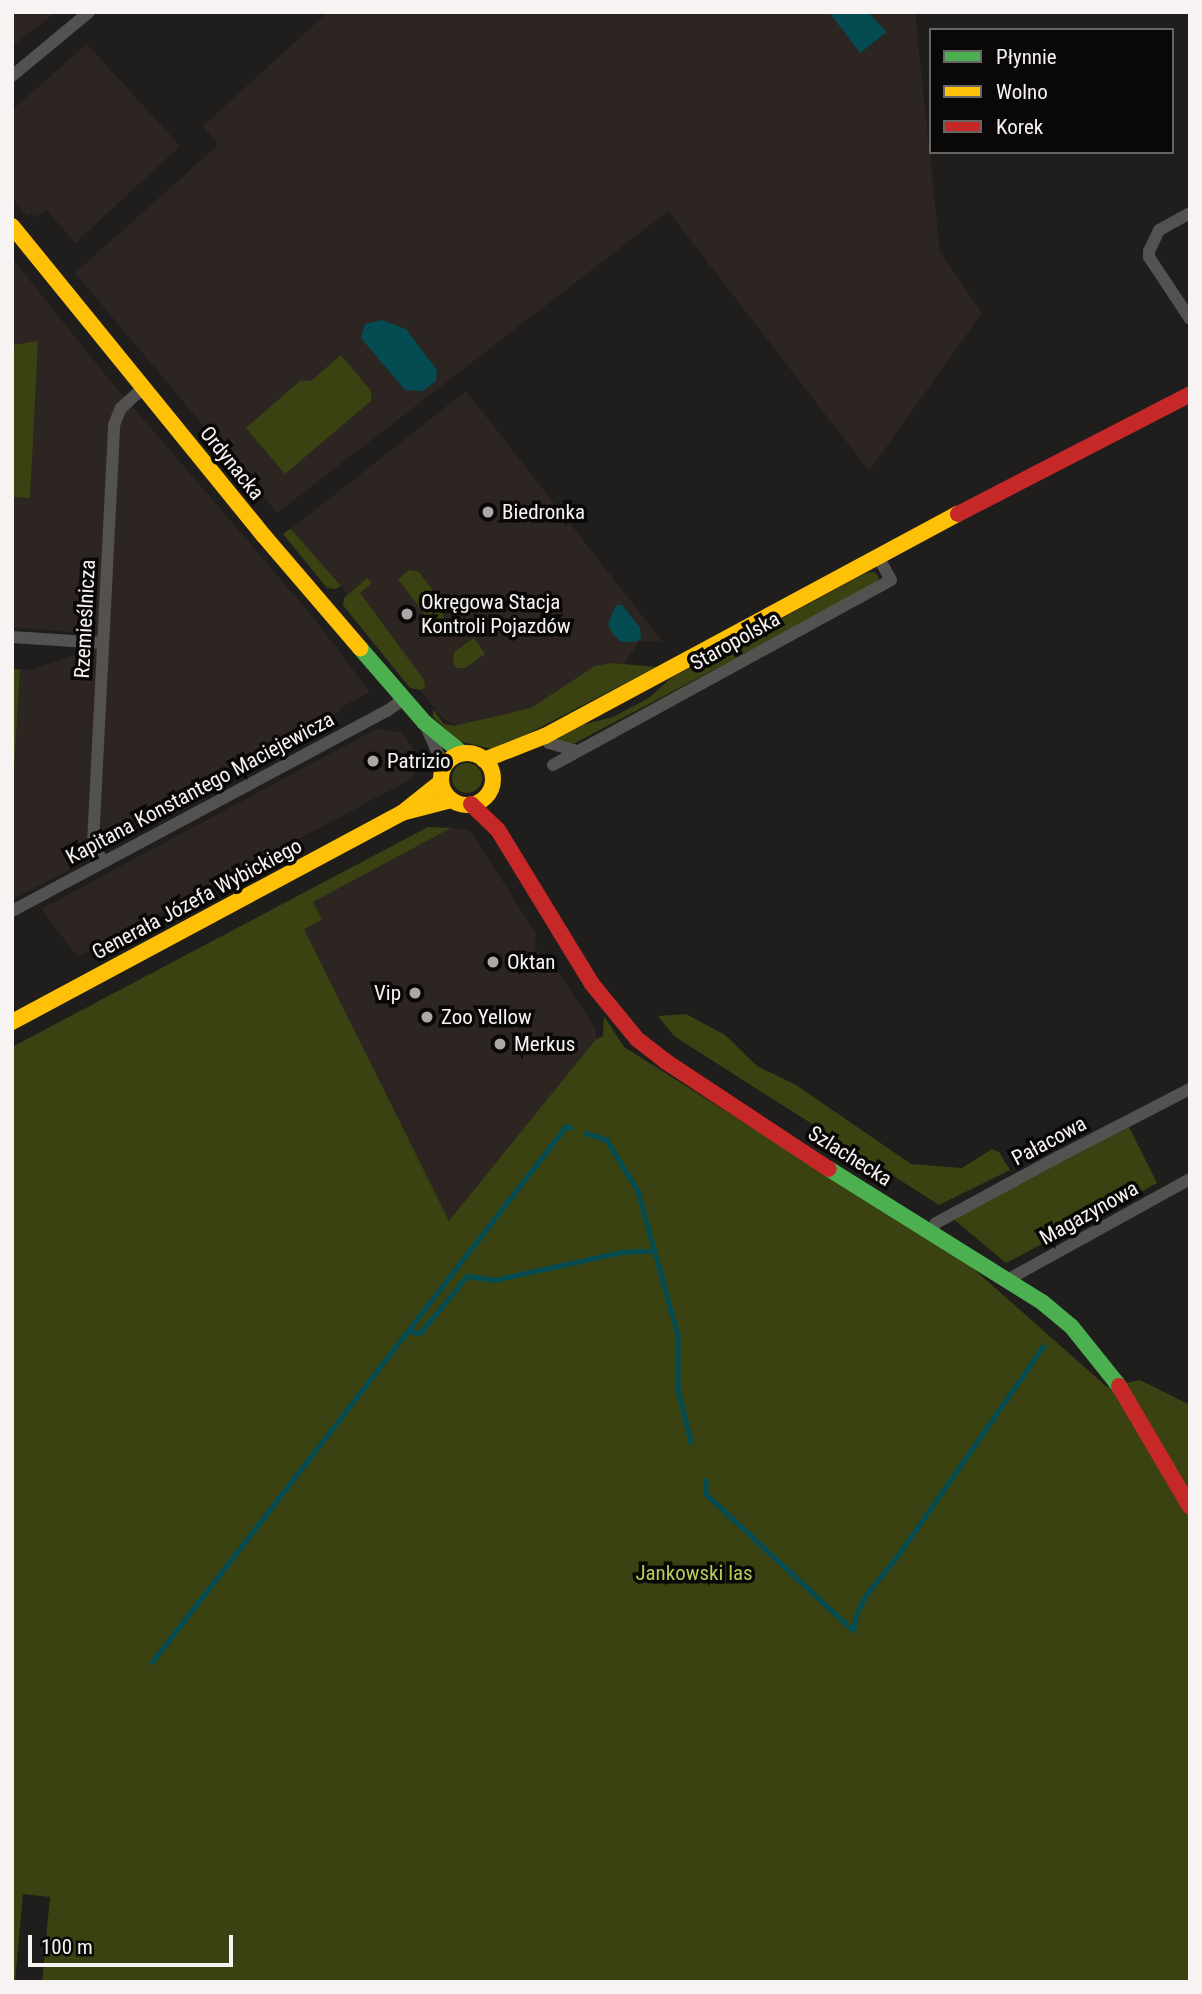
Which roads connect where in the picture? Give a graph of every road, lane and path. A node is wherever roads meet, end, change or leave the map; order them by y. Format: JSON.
{"nodes":[{"id":1,"x":89,"y":12,"type":"edge"},
{"id":2,"x":12,"y":76,"type":"edge"},
{"id":3,"x":1190,"y":212,"type":"edge"},
{"id":4,"x":12,"y":226,"type":"edge"},
{"id":5,"x":1190,"y":319,"type":"edge"},
{"id":6,"x":144,"y":387,"type":"junction"},
{"id":7,"x":1190,"y":394,"type":"edge"},
{"id":8,"x":879,"y":558,"type":"junction"},
{"id":9,"x":12,"y":637,"type":"edge"},
{"id":10,"x":103,"y":643,"type":"junction"},
{"id":11,"x":405,"y":698,"type":"junction"},
{"id":12,"x":424,"y":722,"type":"junction"},
{"id":13,"x":545,"y":736,"type":"junction"},
{"id":14,"x":577,"y":751,"type":"junction"},
{"id":15,"x":462,"y":753,"type":"junction"},
{"id":16,"x":484,"y":760,"type":"junction"},
{"id":17,"x":553,"y":765,"type":"dead end"},
{"id":18,"x":442,"y":774,"type":"junction"},
{"id":19,"x":492,"y":775,"type":"junction"},
{"id":20,"x":488,"y":793,"type":"junction"},
{"id":21,"x":452,"y":800,"type":"junction"},
{"id":22,"x":471,"y":804,"type":"junction"},
{"id":23,"x":402,"y":813,"type":"junction"},
{"id":24,"x":499,"y":830,"type":"junction"},
{"id":25,"x":103,"y":862,"type":"junction"},
{"id":26,"x":12,"y":911,"type":"edge"},
{"id":27,"x":12,"y":1022,"type":"edge"},
{"id":28,"x":1190,"y":1089,"type":"edge"},
{"id":29,"x":1190,"y":1179,"type":"edge"},
{"id":30,"x":930,"y":1231,"type":"junction"},
{"id":31,"x":1007,"y":1280,"type":"junction"},
{"id":32,"x":1190,"y":1507,"type":"edge"}],
"edges":[{"from":1,"to":2,"type":"street"},
{"from":3,"to":5,"type":"street"},
{"from":4,"to":6,"type":"street","name":"Ordynacka"},
{"from":6,"to":10,"type":"street","name":"Rzemieślnicza"},
{"from":6,"to":11,"type":"street","name":"Ordynacka"},
{"from":7,"to":8,"type":"street","name":"Staropolska"},
{"from":8,"to":13,"type":"street","name":"Staropolska"},
{"from":8,"to":14,"type":"street","name":"Staropolska"},
{"from":9,"to":10,"type":"street"},
{"from":10,"to":25,"type":"street","name":"Rzemieślnicza"},
{"from":11,"to":12,"type":"street","name":"Ordynacka"},
{"from":11,"to":25,"type":"street","name":"Kapitana Konstantego Maciejewicza"},
{"from":12,"to":15,"type":"street","name":"Ordynacka"},
{"from":12,"to":18,"type":"street","name":"Ordynacka"},
{"from":13,"to":14,"type":"street"},
{"from":13,"to":16,"type":"street","name":"Staropolska"},
{"from":13,"to":19,"type":"street","name":"Staropolska"},
{"from":14,"to":17,"type":"street","name":"Staropolska"},
{"from":15,"to":16,"type":"street"},
{"from":15,"to":18,"type":"street"},
{"from":16,"to":19,"type":"street"},
{"from":18,"to":21,"type":"street"},
{"from":18,"to":23,"type":"street","name":"Generała Józefa Wybickiego"},
{"from":19,"to":20,"type":"street"},
{"from":20,"to":22,"type":"street"},
{"from":20,"to":24,"type":"street","name":"Szlachecka"},
{"from":21,"to":22,"type":"street"},
{"from":21,"to":23,"type":"street","name":"Generała Józefa Wybickiego"},
{"from":22,"to":24,"type":"street","name":"Szlachecka"},
{"from":23,"to":27,"type":"street","name":"Generała Józefa Wybickiego"},
{"from":24,"to":30,"type":"street","name":"Szlachecka"},
{"from":25,"to":26,"type":"street","name":"Kapitana Konstantego Maciejewicza"},
{"from":28,"to":30,"type":"street","name":"Pałacowa"},
{"from":29,"to":31,"type":"street","name":"Magazynowa"},
{"from":30,"to":31,"type":"street","name":"Szlachecka"},
{"from":31,"to":32,"type":"street","name":"Szlachecka"}]}
